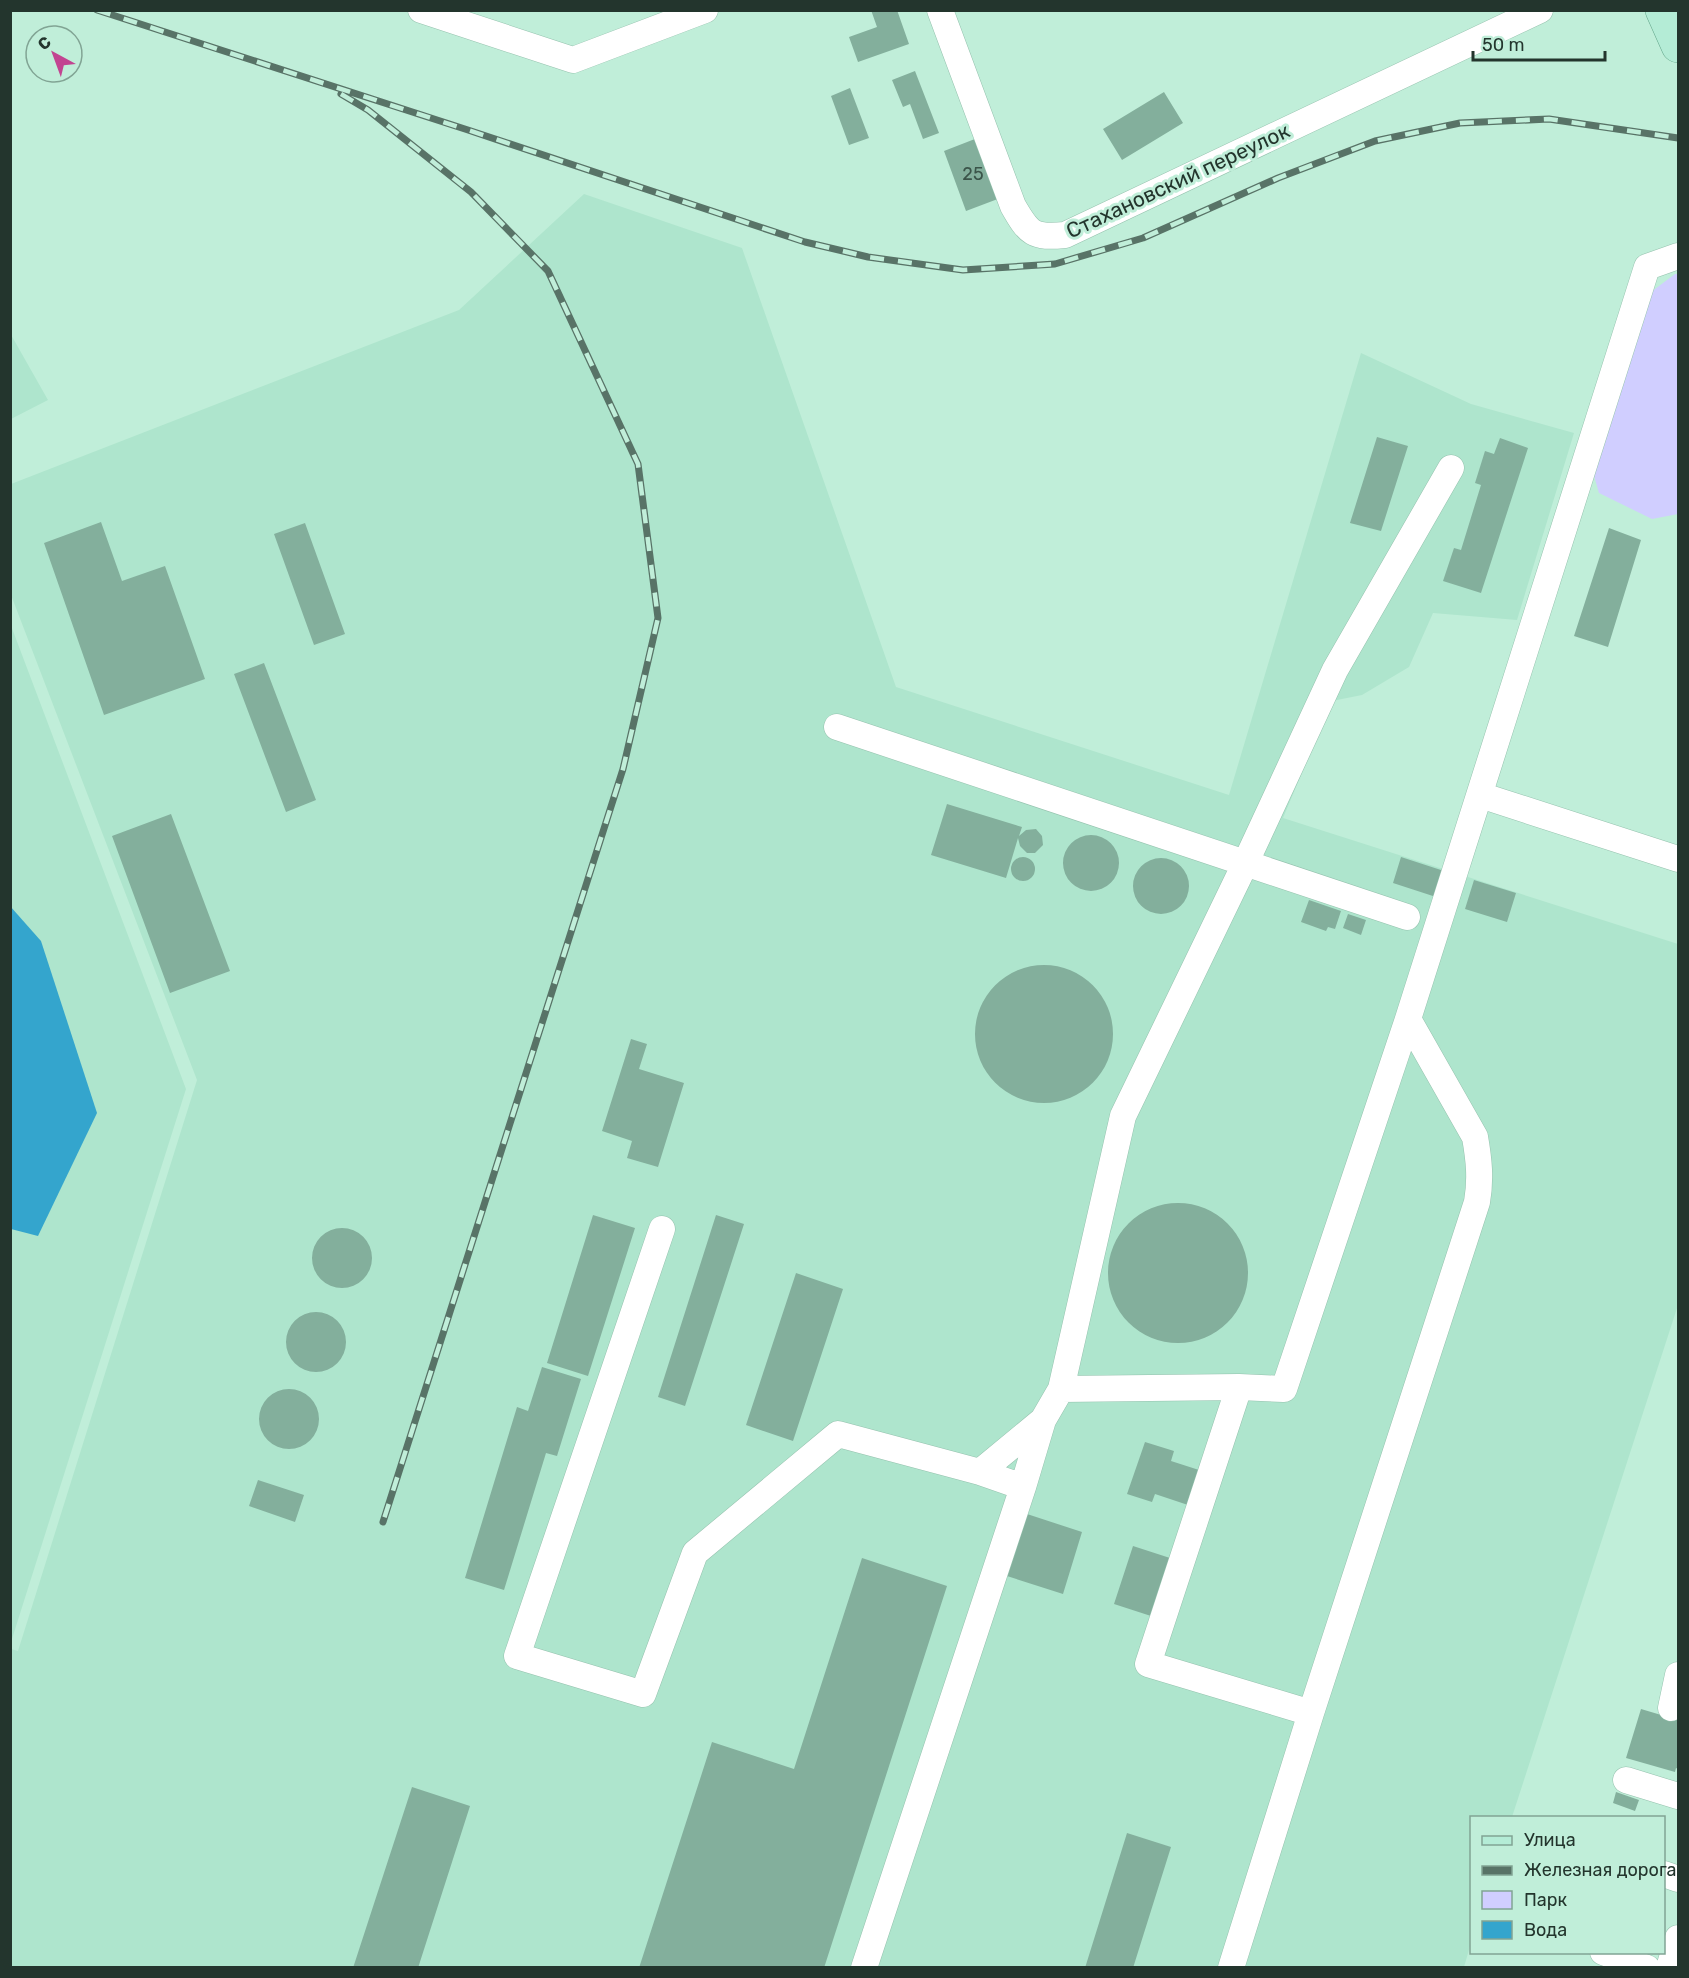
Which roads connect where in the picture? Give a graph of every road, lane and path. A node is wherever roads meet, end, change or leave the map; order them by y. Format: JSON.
{"nodes":[{"id":1,"x":421,"y":10,"type":"edge"},
{"id":2,"x":705,"y":10,"type":"edge"},
{"id":3,"x":940,"y":10,"type":"edge"},
{"id":4,"x":1540,"y":10,"type":"edge"},
{"id":5,"x":1662,"y":10,"type":"edge"},
{"id":6,"x":1678,"y":46,"type":"edge"},
{"id":7,"x":1678,"y":256,"type":"edge"},
{"id":8,"x":1451,"y":468,"type":"dead end"},
{"id":9,"x":837,"y":727,"type":"dead end"},
{"id":10,"x":1480,"y":795,"type":"junction"},
{"id":11,"x":1678,"y":859,"type":"edge"},
{"id":12,"x":1245,"y":864,"type":"junction"},
{"id":13,"x":1407,"y":917,"type":"dead end"},
{"id":14,"x":1408,"y":1019,"type":"junction"},
{"id":15,"x":662,"y":1229,"type":"dead end"},
{"id":16,"x":1239,"y":1387,"type":"junction"},
{"id":17,"x":1060,"y":1389,"type":"junction"},
{"id":18,"x":1043,"y":1420,"type":"junction"},
{"id":19,"x":980,"y":1472,"type":"junction"},
{"id":20,"x":1023,"y":1487,"type":"junction"},
{"id":21,"x":1678,"y":1675,"type":"edge"},
{"id":22,"x":1669,"y":1707,"type":"edge"},
{"id":23,"x":1311,"y":1713,"type":"junction"},
{"id":24,"x":1626,"y":1780,"type":"dead end"},
{"id":25,"x":1678,"y":1796,"type":"edge"},
{"id":26,"x":1678,"y":1938,"type":"edge"},
{"id":27,"x":1606,"y":1954,"type":"edge"},
{"id":28,"x":864,"y":1968,"type":"edge"},
{"id":29,"x":1231,"y":1968,"type":"edge"},
{"id":30,"x":1647,"y":1968,"type":"edge"},
{"id":31,"x":1669,"y":1968,"type":"edge"}],
"edges":[{"from":1,"to":2,"type":"street"},
{"from":3,"to":4,"type":"street","name":"Стахановский переулок"},
{"from":5,"to":6,"type":"main road"},
{"from":7,"to":10,"type":"street"},
{"from":8,"to":12,"type":"street"},
{"from":9,"to":12,"type":"street"},
{"from":10,"to":11,"type":"street"},
{"from":10,"to":14,"type":"street"},
{"from":12,"to":13,"type":"street"},
{"from":12,"to":17,"type":"street"},
{"from":14,"to":16,"type":"street"},
{"from":14,"to":23,"type":"street"},
{"from":15,"to":19,"type":"street"},
{"from":16,"to":17,"type":"street"},
{"from":16,"to":23,"type":"street"},
{"from":17,"to":18,"type":"street"},
{"from":18,"to":19,"type":"street"},
{"from":18,"to":20,"type":"street"},
{"from":19,"to":20,"type":"street"},
{"from":20,"to":28,"type":"street"},
{"from":21,"to":22,"type":"street"},
{"from":23,"to":29,"type":"street"},
{"from":24,"to":25,"type":"street"},
{"from":26,"to":31,"type":"street"},
{"from":27,"to":30,"type":"street"}]}
